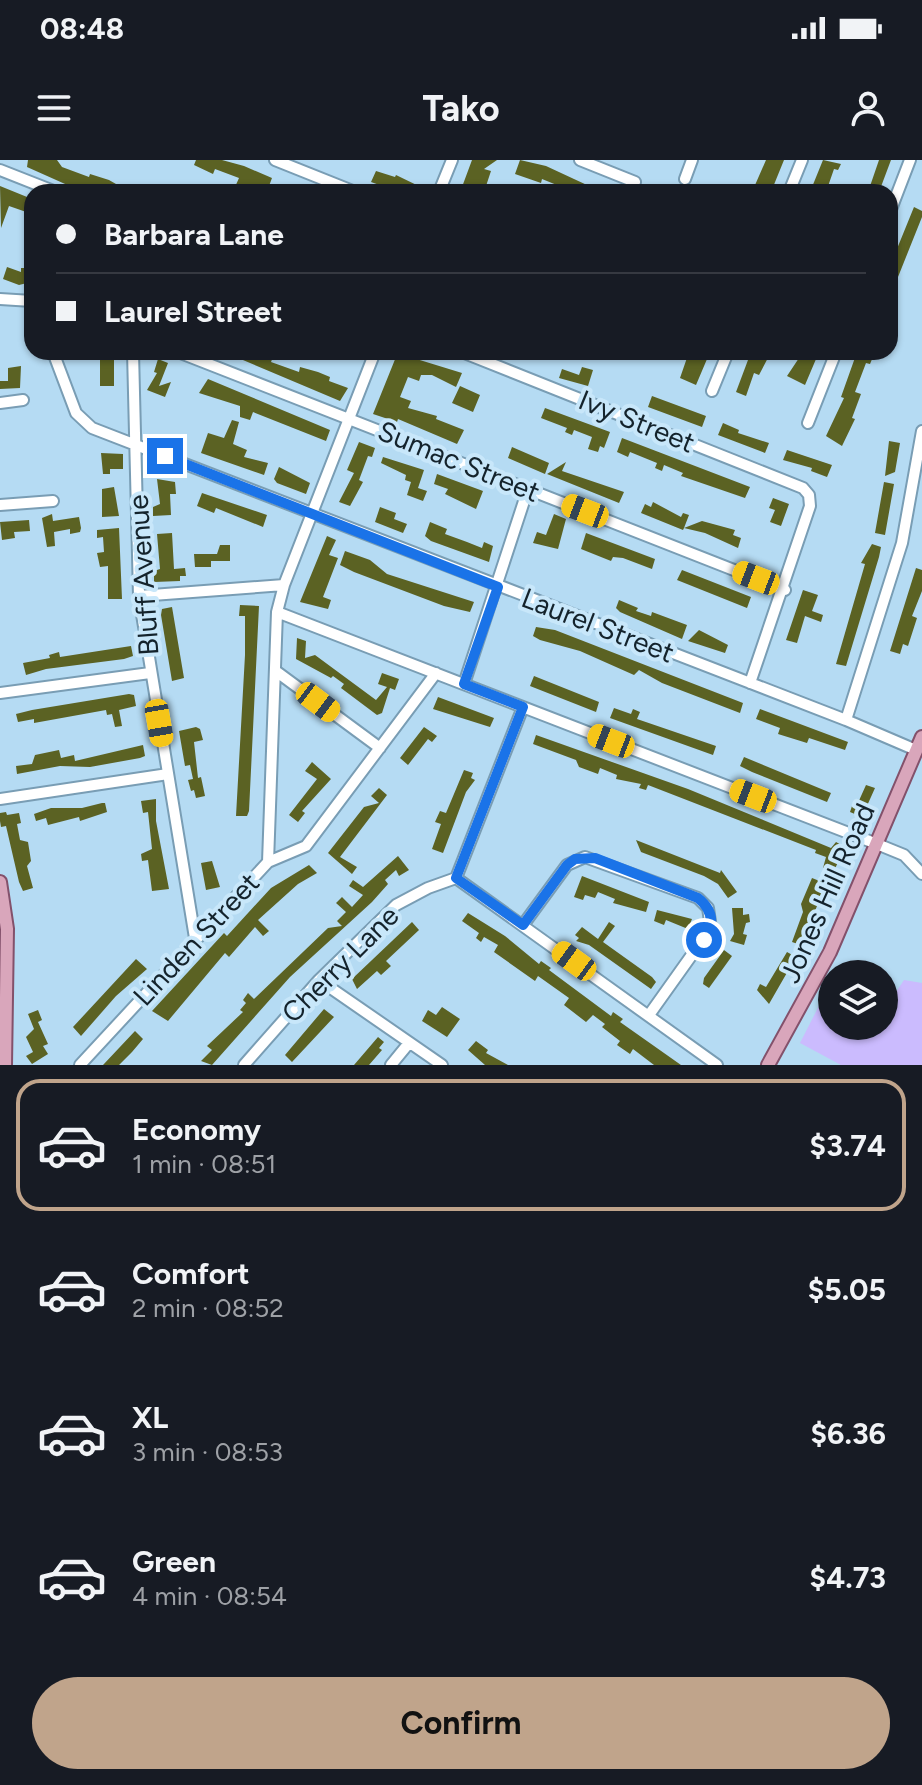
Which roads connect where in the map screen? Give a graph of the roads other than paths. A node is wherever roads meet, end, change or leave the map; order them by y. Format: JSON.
{"nodes":[{"id":1,"x":275,"y":160,"type":"edge"},
{"id":2,"x":452,"y":160,"type":"edge"},
{"id":3,"x":580,"y":160,"type":"edge"},
{"id":4,"x":692,"y":160,"type":"edge"},
{"id":5,"x":802,"y":160,"type":"edge"},
{"id":6,"x":910,"y":160,"type":"edge"},
{"id":7,"x":0,"y":170,"type":"edge"},
{"id":8,"x":685,"y":179,"type":"dead end"},
{"id":9,"x":635,"y":182,"type":"dead end"},
{"id":10,"x":36,"y":184,"type":"edge"},
{"id":11,"x":335,"y":184,"type":"edge"},
{"id":12,"x":442,"y":184,"type":"edge"},
{"id":13,"x":792,"y":184,"type":"edge"},
{"id":14,"x":898,"y":191,"type":"edge"},
{"id":15,"x":0,"y":299,"type":"edge"},
{"id":16,"x":24,"y":300,"type":"edge"},
{"id":17,"x":56,"y":360,"type":"edge"},
{"id":18,"x":133,"y":360,"type":"edge"},
{"id":19,"x":200,"y":360,"type":"edge"},
{"id":20,"x":372,"y":360,"type":"edge"},
{"id":21,"x":482,"y":360,"type":"edge"},
{"id":22,"x":725,"y":360,"type":"edge"},
{"id":23,"x":833,"y":360,"type":"edge"},
{"id":24,"x":712,"y":391,"type":"dead end"},
{"id":25,"x":23,"y":400,"type":"dead end"},
{"id":26,"x":0,"y":403,"type":"edge"},
{"id":27,"x":350,"y":416,"type":"junction"},
{"id":28,"x":808,"y":423,"type":"dead end"},
{"id":29,"x":922,"y":431,"type":"edge"},
{"id":30,"x":135,"y":445,"type":"junction"},
{"id":31,"x":528,"y":489,"type":"junction"},
{"id":32,"x":53,"y":501,"type":"dead end"},
{"id":33,"x":0,"y":505,"type":"edge"},
{"id":34,"x":313,"y":512,"type":"junction"},
{"id":35,"x":284,"y":585,"type":"junction"},
{"id":36,"x":498,"y":587,"type":"junction"},
{"id":37,"x":785,"y":590,"type":"junction"},
{"id":38,"x":139,"y":596,"type":"junction"},
{"id":39,"x":277,"y":612,"type":"junction"},
{"id":40,"x":277,"y":672,"type":"junction"},
{"id":41,"x":150,"y":673,"type":"junction"},
{"id":42,"x":436,"y":673,"type":"junction"},
{"id":43,"x":750,"y":683,"type":"junction"},
{"id":44,"x":464,"y":684,"type":"junction"},
{"id":45,"x":0,"y":693,"type":"edge"},
{"id":46,"x":523,"y":707,"type":"junction"},
{"id":47,"x":846,"y":720,"type":"junction"},
{"id":48,"x":922,"y":737,"type":"edge"},
{"id":49,"x":380,"y":748,"type":"junction"},
{"id":50,"x":916,"y":750,"type":"junction"},
{"id":51,"x":168,"y":774,"type":"junction"},
{"id":52,"x":0,"y":799,"type":"edge"},
{"id":53,"x":877,"y":844,"type":"junction"},
{"id":54,"x":268,"y":862,"type":"junction"},
{"id":55,"x":922,"y":874,"type":"edge"},
{"id":56,"x":456,"y":878,"type":"junction"},
{"id":57,"x":0,"y":882,"type":"edge"},
{"id":58,"x":523,"y":925,"type":"junction"},
{"id":59,"x":195,"y":938,"type":"junction"},
{"id":60,"x":319,"y":980,"type":"junction"},
{"id":61,"x":649,"y":1015,"type":"junction"},
{"id":62,"x":409,"y":1043,"type":"junction"},
{"id":63,"x":5,"y":1065,"type":"edge"},
{"id":64,"x":80,"y":1065,"type":"edge"},
{"id":65,"x":244,"y":1065,"type":"edge"},
{"id":66,"x":391,"y":1065,"type":"edge"},
{"id":67,"x":442,"y":1065,"type":"edge"},
{"id":68,"x":717,"y":1065,"type":"edge"},
{"id":69,"x":768,"y":1065,"type":"edge"}],
"edges":[{"from":1,"to":11,"type":"street"},
{"from":2,"to":12,"type":"street"},
{"from":3,"to":9,"type":"street"},
{"from":4,"to":8,"type":"street"},
{"from":5,"to":13,"type":"street"},
{"from":6,"to":14,"type":"street"},
{"from":7,"to":10,"type":"street"},
{"from":15,"to":16,"type":"street"},
{"from":17,"to":30,"type":"street","name":"Laurel Street"},
{"from":18,"to":30,"type":"street","name":"Bluff Avenue"},
{"from":19,"to":27,"type":"street","name":"Sumac Street"},
{"from":20,"to":27,"type":"street"},
{"from":21,"to":37,"type":"street","name":"Ivy Street"},
{"from":22,"to":24,"type":"street"},
{"from":23,"to":28,"type":"street"},
{"from":25,"to":26,"type":"street"},
{"from":27,"to":31,"type":"street","name":"Sumac Street"},
{"from":27,"to":34,"type":"street"},
{"from":29,"to":47,"type":"street"},
{"from":30,"to":34,"type":"street","name":"Laurel Street"},
{"from":30,"to":38,"type":"street","name":"Bluff Avenue"},
{"from":31,"to":36,"type":"street"},
{"from":31,"to":37,"type":"street","name":"Sumac Street"},
{"from":32,"to":33,"type":"street"},
{"from":34,"to":35,"type":"street"},
{"from":34,"to":36,"type":"street","name":"Laurel Street"},
{"from":35,"to":38,"type":"street"},
{"from":35,"to":39,"type":"street"},
{"from":36,"to":43,"type":"street","name":"Laurel Street"},
{"from":36,"to":44,"type":"street"},
{"from":37,"to":43,"type":"street"},
{"from":38,"to":41,"type":"street","name":"Bluff Avenue"},
{"from":39,"to":40,"type":"street"},
{"from":39,"to":42,"type":"street"},
{"from":40,"to":49,"type":"street"},
{"from":40,"to":54,"type":"street"},
{"from":41,"to":45,"type":"street"},
{"from":41,"to":51,"type":"street","name":"Bluff Avenue"},
{"from":42,"to":44,"type":"street"},
{"from":42,"to":49,"type":"street","name":"Linden Street"},
{"from":43,"to":47,"type":"street","name":"Laurel Street"},
{"from":44,"to":46,"type":"street"},
{"from":46,"to":53,"type":"street"},
{"from":46,"to":56,"type":"street"},
{"from":47,"to":50,"type":"street","name":"Laurel Street"},
{"from":48,"to":50,"type":"main road","name":"Jones Hill Road"},
{"from":49,"to":54,"type":"street","name":"Linden Street"},
{"from":50,"to":53,"type":"main road","name":"Jones Hill Road"},
{"from":51,"to":52,"type":"street"},
{"from":51,"to":59,"type":"street","name":"Bluff Avenue"},
{"from":53,"to":55,"type":"street"},
{"from":53,"to":69,"type":"main road","name":"Jones Hill Road"},
{"from":54,"to":59,"type":"street","name":"Linden Street"},
{"from":56,"to":58,"type":"street"},
{"from":56,"to":60,"type":"street","name":"Cherry Lane"},
{"from":57,"to":63,"type":"main road"},
{"from":58,"to":61,"type":"street"},
{"from":58,"to":61,"type":"street"},
{"from":59,"to":64,"type":"street","name":"Linden Street"},
{"from":60,"to":62,"type":"street"},
{"from":60,"to":65,"type":"street","name":"Cherry Lane"},
{"from":61,"to":68,"type":"street"},
{"from":62,"to":66,"type":"street"},
{"from":62,"to":67,"type":"street"}]}
